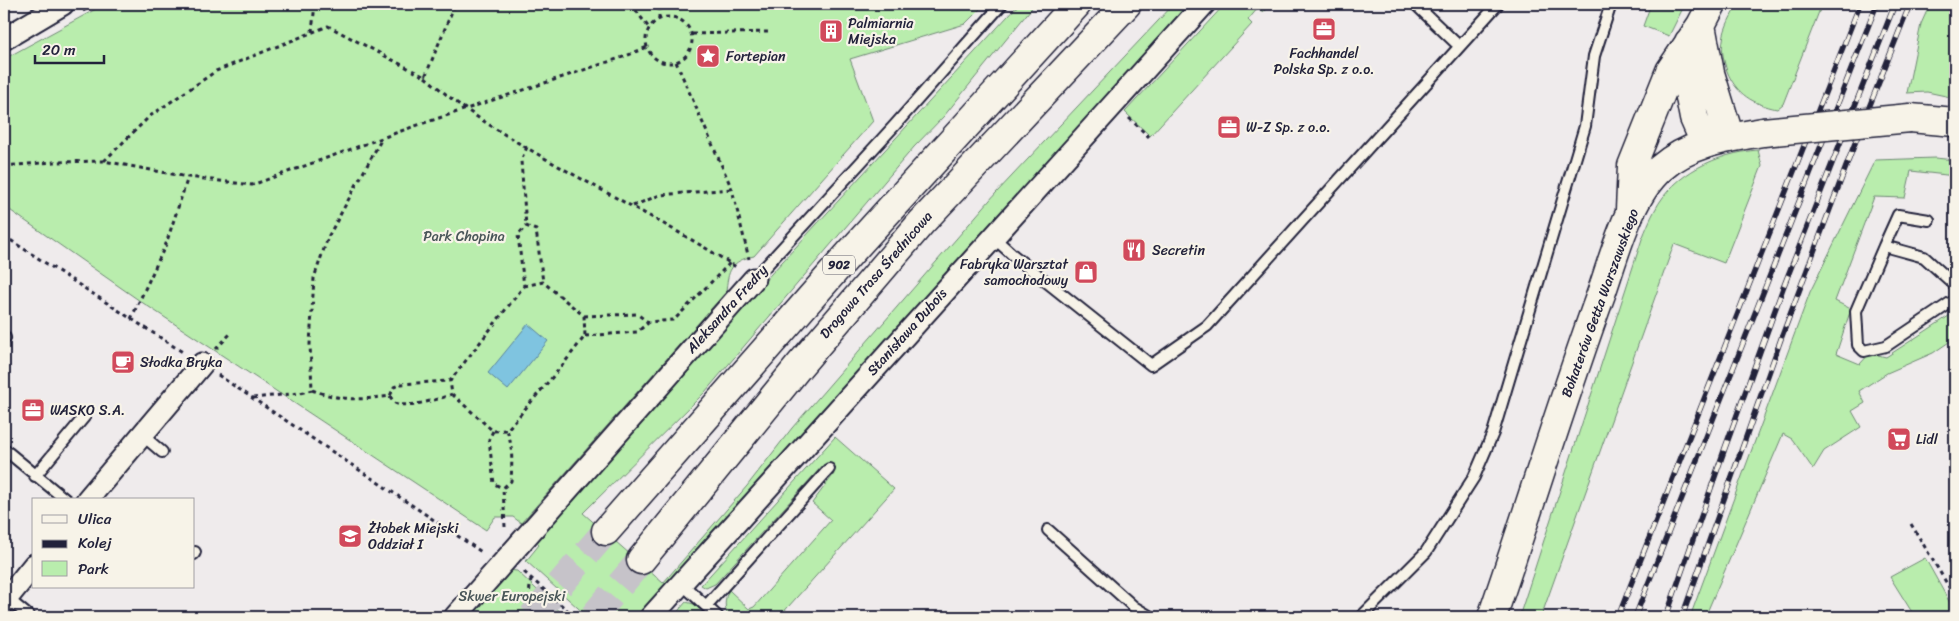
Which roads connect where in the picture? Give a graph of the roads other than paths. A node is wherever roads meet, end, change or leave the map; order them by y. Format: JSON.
{"nodes":[{"id":1,"x":63,"y":4,"type":"edge"},
{"id":2,"x":1002,"y":4,"type":"edge"},
{"id":3,"x":1077,"y":4,"type":"edge"},
{"id":4,"x":1127,"y":4,"type":"edge"},
{"id":5,"x":1204,"y":4,"type":"edge"},
{"id":6,"x":1415,"y":4,"type":"edge"},
{"id":7,"x":1498,"y":4,"type":"edge"},
{"id":8,"x":1611,"y":4,"type":"edge"},
{"id":9,"x":1701,"y":24,"type":"edge"},
{"id":10,"x":4,"y":39,"type":"edge"},
{"id":11,"x":1459,"y":46,"type":"junction"},
{"id":12,"x":1955,"y":122,"type":"edge"},
{"id":13,"x":1717,"y":140,"type":"junction"},
{"id":14,"x":1630,"y":214,"type":"junction"},
{"id":15,"x":1928,"y":220,"type":"dead end"},
{"id":16,"x":992,"y":237,"type":"junction"},
{"id":17,"x":1884,"y":246,"type":"junction"},
{"id":18,"x":754,"y":279,"type":"joint"},
{"id":19,"x":1955,"y":285,"type":"edge"},
{"id":20,"x":1955,"y":302,"type":"edge"},
{"id":21,"x":202,"y":364,"type":"dead end"},
{"id":22,"x":85,"y":416,"type":"dead end"},
{"id":23,"x":141,"y":434,"type":"junction"},
{"id":24,"x":4,"y":449,"type":"edge"},
{"id":25,"x":162,"y":452,"type":"dead end"},
{"id":26,"x":829,"y":469,"type":"dead end"},
{"id":27,"x":35,"y":476,"type":"junction"},
{"id":28,"x":63,"y":498,"type":"edge"},
{"id":29,"x":89,"y":498,"type":"edge"},
{"id":30,"x":1048,"y":530,"type":"dead end"},
{"id":31,"x":606,"y":531,"type":"tunnel mouth"},
{"id":32,"x":641,"y":560,"type":"tunnel mouth"},
{"id":33,"x":32,"y":567,"type":"edge"},
{"id":34,"x":681,"y":583,"type":"junction"},
{"id":35,"x":5,"y":600,"type":"edge"},
{"id":36,"x":706,"y":606,"type":"junction"},
{"id":37,"x":30,"y":617,"type":"edge"},
{"id":38,"x":456,"y":617,"type":"edge"},
{"id":39,"x":651,"y":617,"type":"edge"},
{"id":40,"x":718,"y":617,"type":"edge"},
{"id":41,"x":1151,"y":617,"type":"edge"},
{"id":42,"x":1361,"y":617,"type":"edge"},
{"id":43,"x":1492,"y":617,"type":"edge"}],
"edges":[{"from":1,"to":10,"type":"street"},
{"from":2,"to":18,"type":"lane","name":"Aleksandra Fredry"},
{"from":3,"to":31,"type":"main road","number":"902"},
{"from":4,"to":32,"type":"main road","name":"Drogowa Trasa Średnicowa","number":"902"},
{"from":5,"to":16,"type":"street","name":"Stanisława Dubois"},
{"from":6,"to":11,"type":"lane"},
{"from":7,"to":11,"type":"lane"},
{"from":8,"to":42,"type":"lane"},
{"from":9,"to":13,"type":"main road"},
{"from":9,"to":14,"type":"main road"},
{"from":11,"to":16,"type":"lane"},
{"from":12,"to":13,"type":"main road","name":"Bohaterów Getta Warszawskiego","bridge":true},
{"from":13,"to":14,"type":"main road","name":"Bohaterów Getta Warszawskiego"},
{"from":14,"to":43,"type":"main road","name":"Bohaterów Getta Warszawskiego"},
{"from":15,"to":17,"type":"lane"},
{"from":16,"to":34,"type":"street","name":"Stanisława Dubois"},
{"from":17,"to":19,"type":"lane"},
{"from":17,"to":20,"type":"lane"},
{"from":18,"to":38,"type":"street","name":"Aleksandra Fredry"},
{"from":21,"to":23,"type":"street"},
{"from":22,"to":27,"type":"lane"},
{"from":23,"to":25,"type":"lane"},
{"from":23,"to":29,"type":"street"},
{"from":24,"to":27,"type":"lane"},
{"from":26,"to":36,"type":"lane"},
{"from":27,"to":28,"type":"lane"},
{"from":30,"to":41,"type":"lane"},
{"from":33,"to":35,"type":"street"},
{"from":34,"to":36,"type":"lane"},
{"from":34,"to":39,"type":"street","name":"Stanisława Dubois"},
{"from":35,"to":37,"type":"lane"},
{"from":36,"to":40,"type":"lane"}]}
